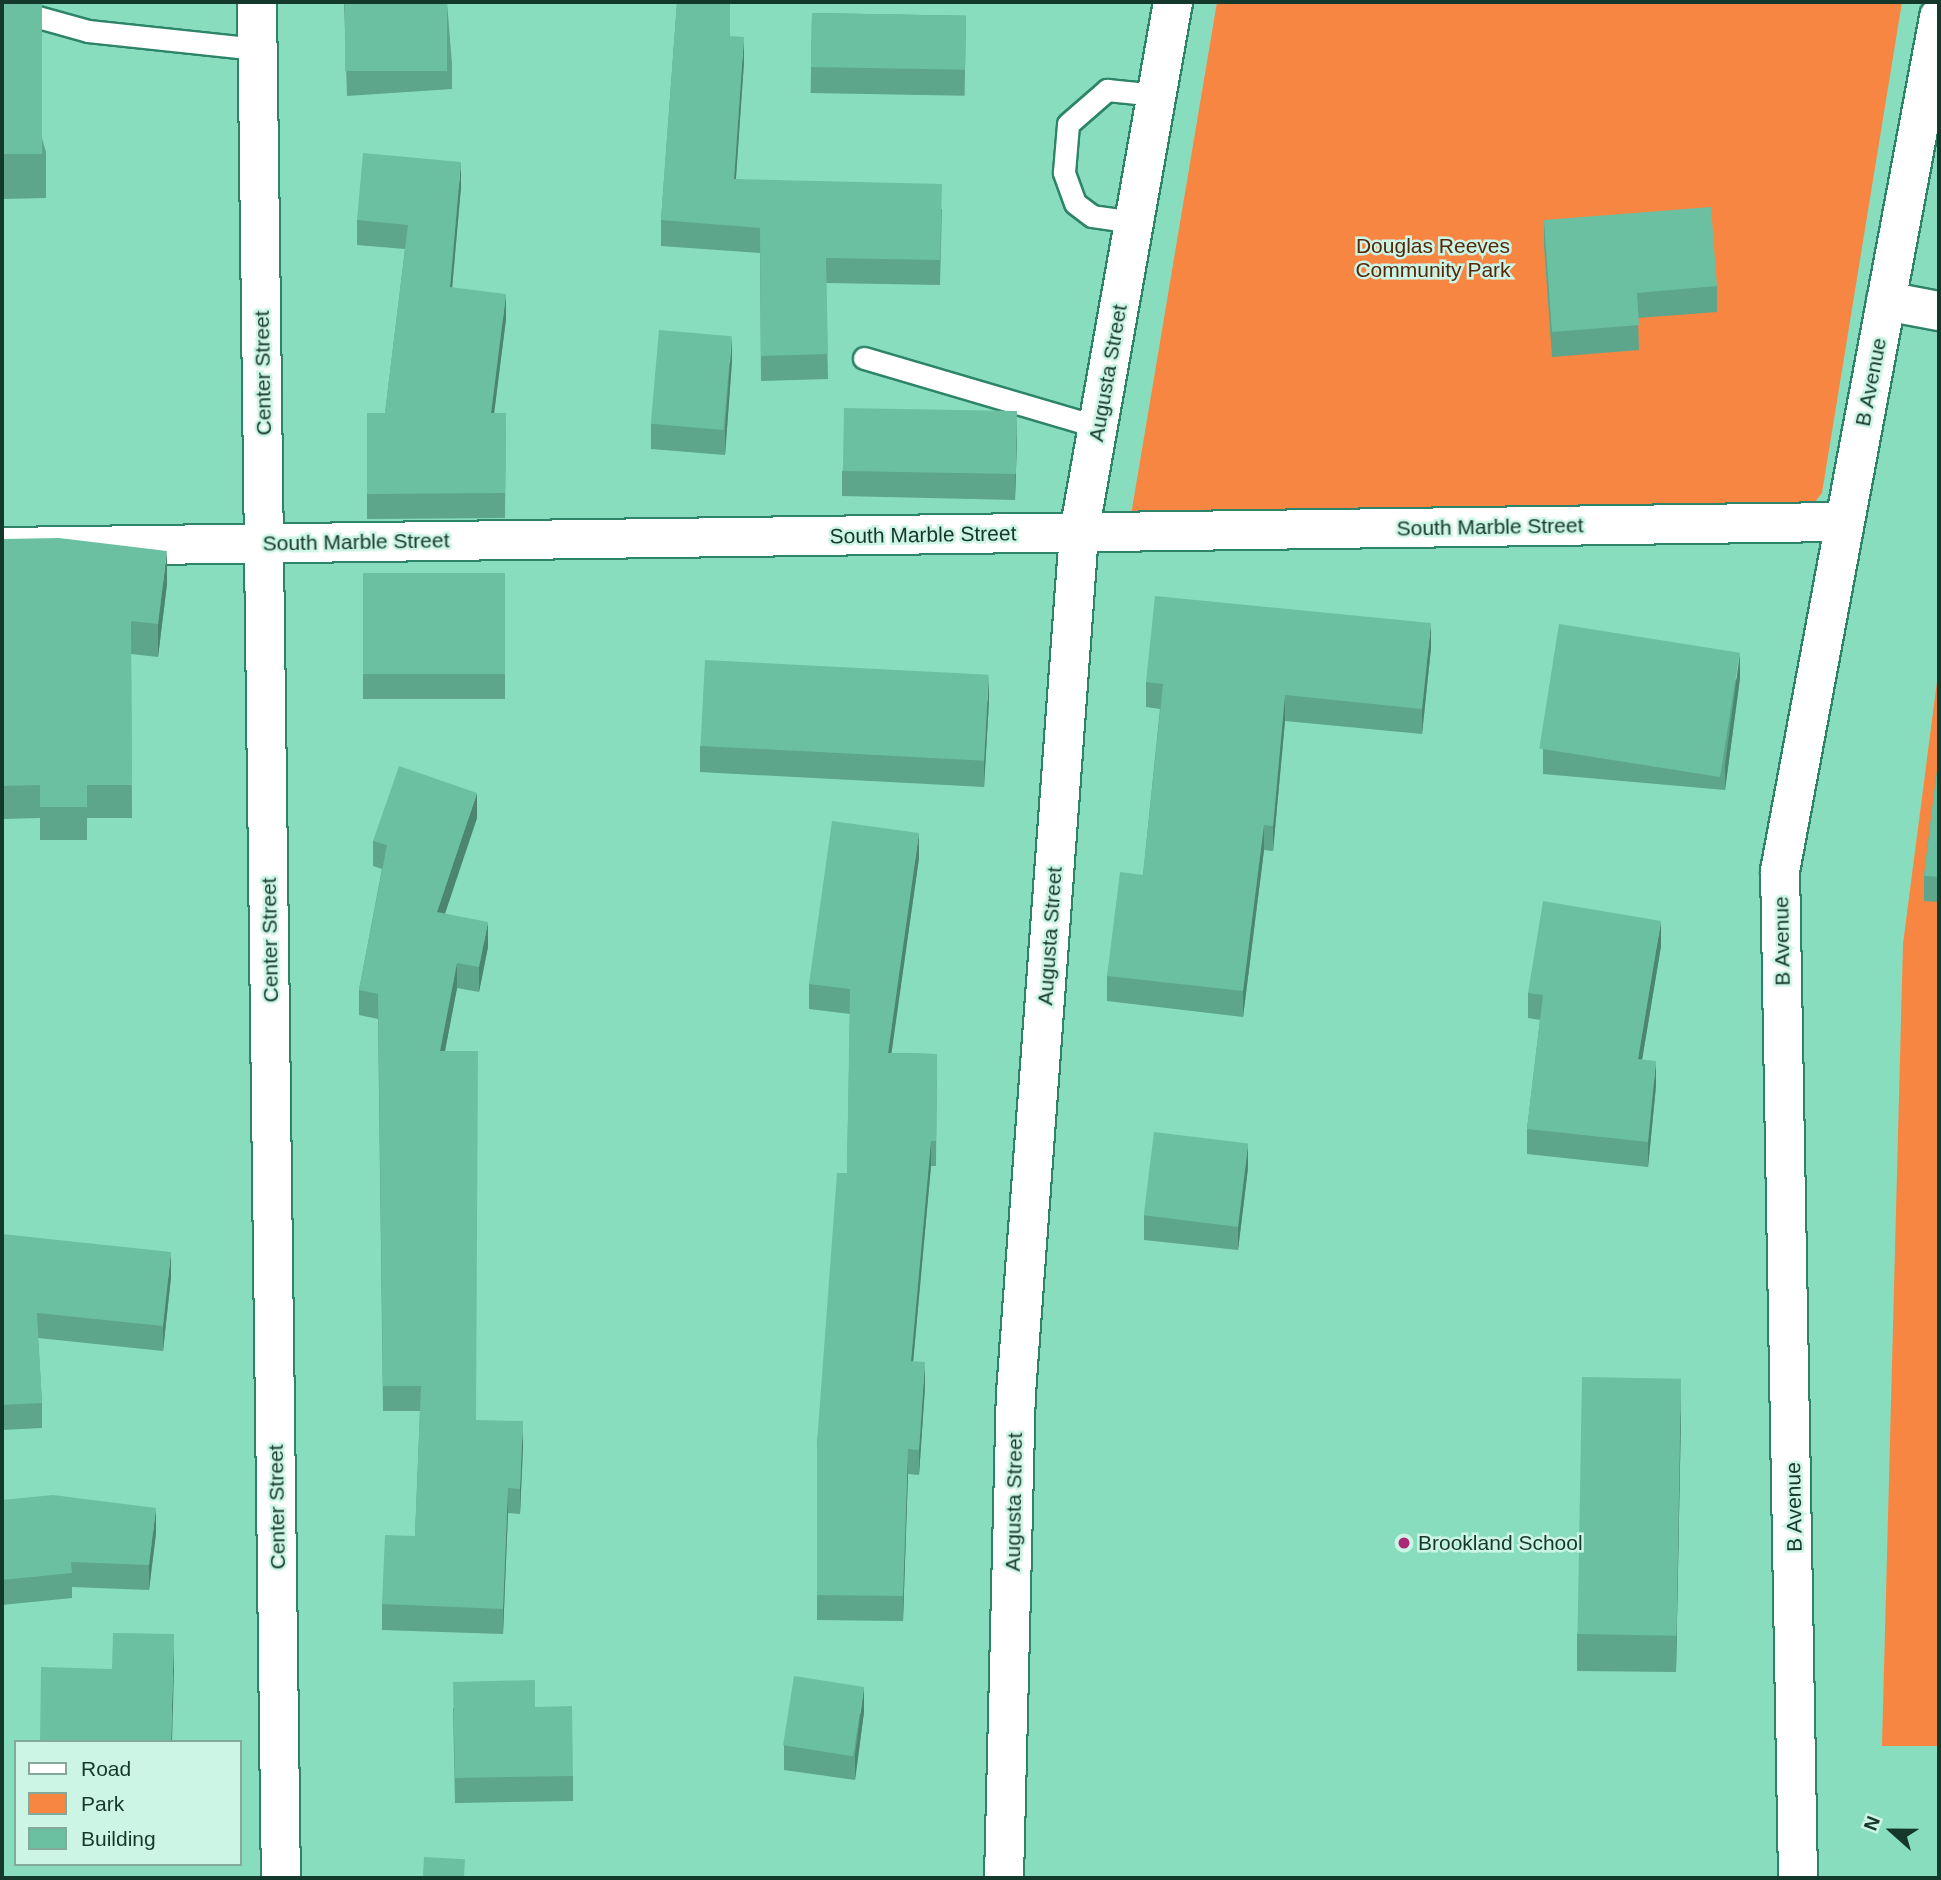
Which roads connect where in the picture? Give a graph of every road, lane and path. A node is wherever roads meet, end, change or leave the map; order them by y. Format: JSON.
{"nodes":[{"id":1,"x":257,"y":2,"type":"edge"},
{"id":2,"x":1173,"y":2,"type":"edge"},
{"id":3,"x":2,"y":8,"type":"edge"},
{"id":4,"x":1939,"y":18,"type":"edge"},
{"id":5,"x":257,"y":49,"type":"junction"},
{"id":6,"x":1157,"y":95,"type":"junction"},
{"id":7,"x":1135,"y":222,"type":"junction"},
{"id":8,"x":1886,"y":301,"type":"junction"},
{"id":9,"x":1939,"y":311,"type":"edge"},
{"id":10,"x":864,"y":358,"type":"dead end"},
{"id":11,"x":1099,"y":427,"type":"junction"},
{"id":12,"x":1843,"y":523,"type":"junction"},
{"id":13,"x":1079,"y":533,"type":"junction"},
{"id":14,"x":265,"y":543,"type":"junction"},
{"id":15,"x":2,"y":547,"type":"edge"},
{"id":16,"x":281,"y":1878,"type":"edge"},
{"id":17,"x":1004,"y":1878,"type":"edge"},
{"id":18,"x":1798,"y":1878,"type":"edge"}],
"edges":[{"from":1,"to":5,"type":"street","name":"Center Street"},
{"from":2,"to":6,"type":"street","name":"Augusta Street"},
{"from":3,"to":5,"type":"lane"},
{"from":4,"to":8,"type":"street","name":"B Avenue"},
{"from":5,"to":14,"type":"street","name":"Center Street"},
{"from":6,"to":7,"type":"street","name":"Augusta Street"},
{"from":6,"to":7,"type":"lane"},
{"from":7,"to":11,"type":"street","name":"Augusta Street"},
{"from":8,"to":9,"type":"street"},
{"from":8,"to":12,"type":"street","name":"B Avenue"},
{"from":10,"to":11,"type":"lane"},
{"from":11,"to":13,"type":"street","name":"Augusta Street"},
{"from":12,"to":13,"type":"street","name":"South Marble Street"},
{"from":12,"to":18,"type":"street","name":"B Avenue"},
{"from":13,"to":14,"type":"street","name":"South Marble Street"},
{"from":13,"to":17,"type":"street","name":"Augusta Street"},
{"from":14,"to":15,"type":"street","name":"South Marble Street"},
{"from":14,"to":16,"type":"street","name":"Center Street"}]}
